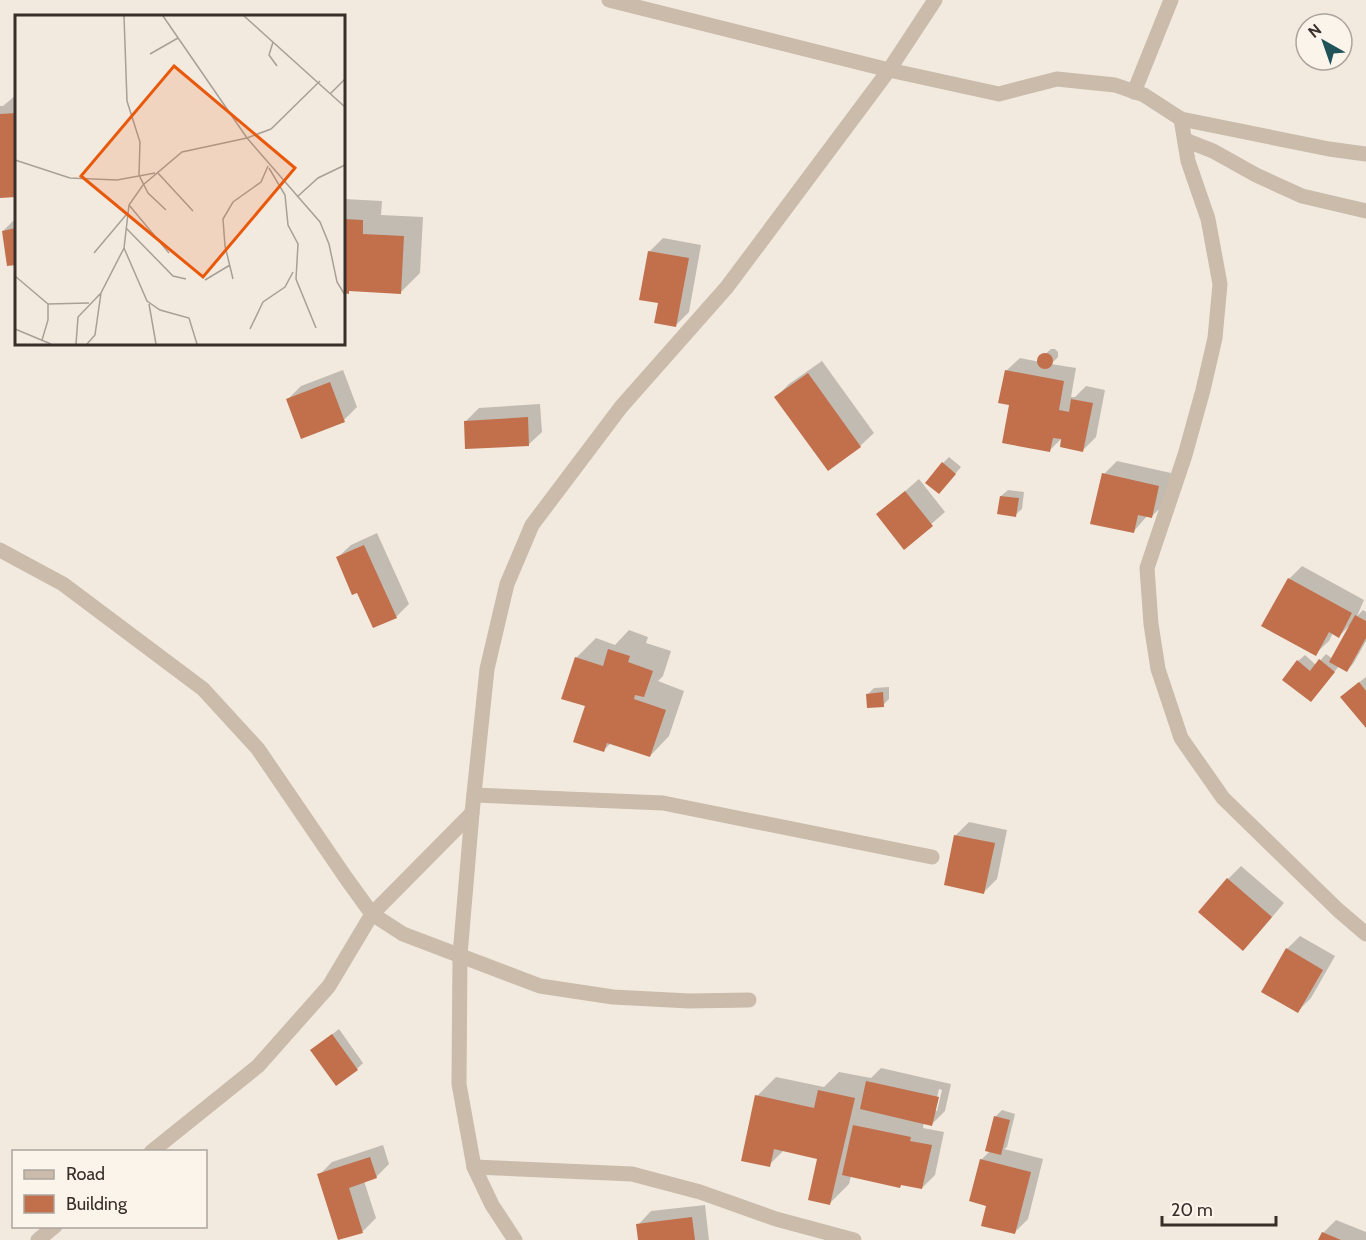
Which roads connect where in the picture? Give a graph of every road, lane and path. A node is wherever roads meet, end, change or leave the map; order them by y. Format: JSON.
{"nodes":[{"id":1,"x":609,"y":0,"type":"edge"},
{"id":2,"x":935,"y":0,"type":"edge"},
{"id":3,"x":1171,"y":0,"type":"edge"},
{"id":4,"x":889,"y":70,"type":"junction"},
{"id":5,"x":1134,"y":92,"type":"junction"},
{"id":6,"x":1182,"y":119,"type":"junction"},
{"id":7,"x":1185,"y":140,"type":"junction"},
{"id":8,"x":1366,"y":154,"type":"edge"},
{"id":9,"x":1366,"y":211,"type":"edge"},
{"id":10,"x":0,"y":550,"type":"edge"},
{"id":11,"x":474,"y":795,"type":"junction"},
{"id":12,"x":472,"y":813,"type":"junction"},
{"id":13,"x":932,"y":857,"type":"dead end"},
{"id":14,"x":372,"y":914,"type":"junction"},
{"id":15,"x":1366,"y":934,"type":"edge"},
{"id":16,"x":460,"y":956,"type":"junction"},
{"id":17,"x":749,"y":1000,"type":"dead end"},
{"id":18,"x":153,"y":1150,"type":"edge"},
{"id":19,"x":474,"y":1167,"type":"junction"},
{"id":20,"x":54,"y":1228,"type":"edge"},
{"id":21,"x":38,"y":1240,"type":"edge"},
{"id":22,"x":515,"y":1240,"type":"edge"},
{"id":23,"x":854,"y":1240,"type":"edge"}],
"edges":[{"from":1,"to":4,"type":"street"},
{"from":2,"to":4,"type":"street"},
{"from":3,"to":5,"type":"street"},
{"from":4,"to":5,"type":"street"},
{"from":4,"to":11,"type":"street"},
{"from":5,"to":6,"type":"street"},
{"from":6,"to":7,"type":"street"},
{"from":6,"to":8,"type":"street"},
{"from":7,"to":9,"type":"street"},
{"from":7,"to":15,"type":"street"},
{"from":10,"to":14,"type":"street"},
{"from":11,"to":12,"type":"street"},
{"from":11,"to":13,"type":"street"},
{"from":12,"to":14,"type":"street"},
{"from":12,"to":16,"type":"street"},
{"from":14,"to":16,"type":"street"},
{"from":14,"to":18,"type":"street"},
{"from":16,"to":17,"type":"street"},
{"from":16,"to":19,"type":"street"},
{"from":19,"to":22,"type":"street"},
{"from":19,"to":23,"type":"street"},
{"from":20,"to":21,"type":"street"}]}
